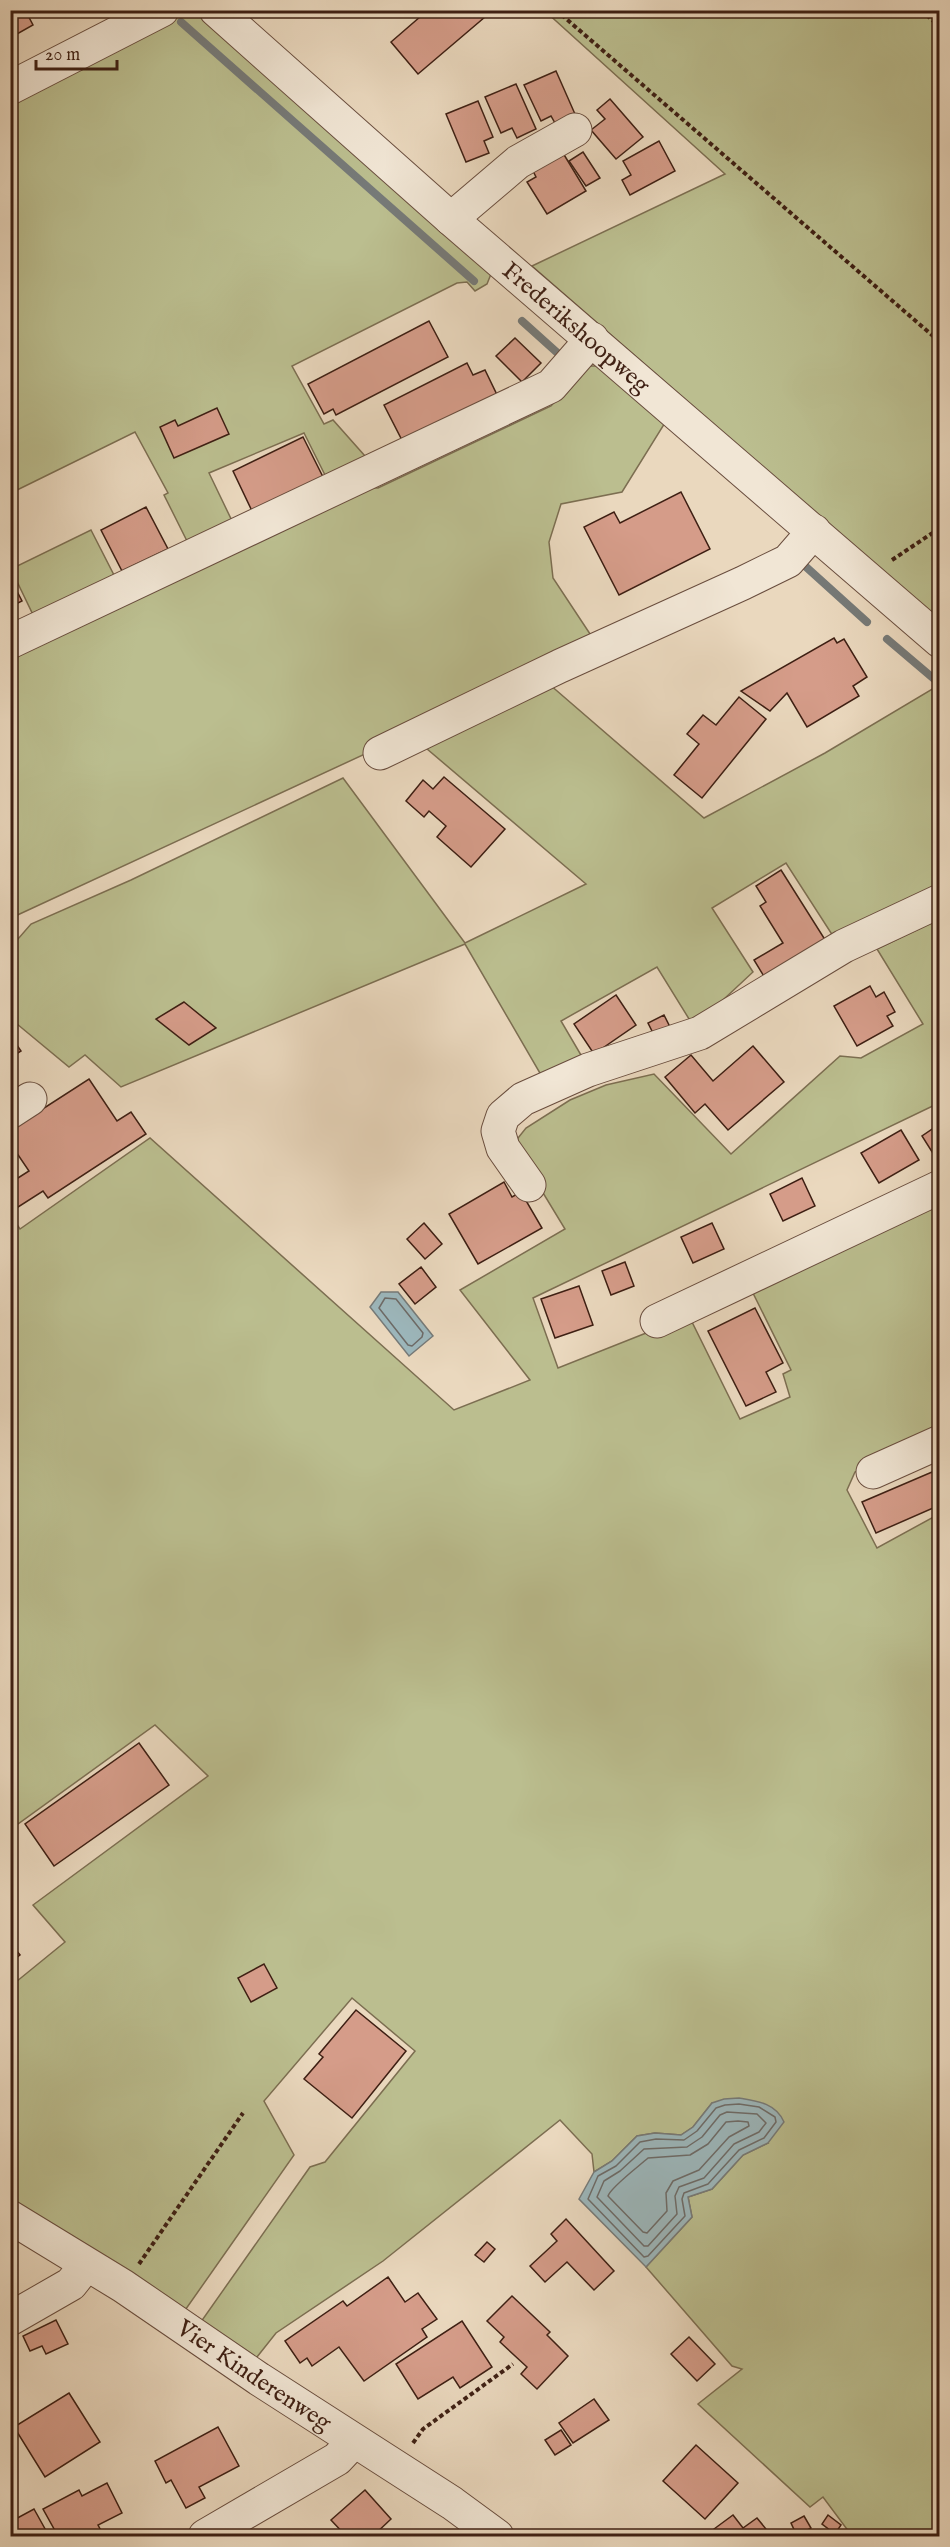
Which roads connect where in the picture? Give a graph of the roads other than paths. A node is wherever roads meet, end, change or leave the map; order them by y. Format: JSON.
{"nodes":[{"id":1,"x":162,"y":10,"type":"edge"},
{"id":2,"x":216,"y":10,"type":"edge"},
{"id":3,"x":10,"y":88,"type":"edge"},
{"id":4,"x":575,"y":130,"type":"dead end"},
{"id":5,"x":451,"y":219,"type":"junction"},
{"id":6,"x":592,"y":339,"type":"junction"},
{"id":7,"x":814,"y":531,"type":"junction"},
{"id":8,"x":939,"y":641,"type":"edge"},
{"id":9,"x":10,"y":642,"type":"edge"},
{"id":10,"x":380,"y":753,"type":"dead end"},
{"id":11,"x":939,"y":901,"type":"edge"},
{"id":12,"x":529,"y":1185,"type":"dead end"},
{"id":13,"x":939,"y":1187,"type":"edge"},
{"id":14,"x":657,"y":1321,"type":"dead end"},
{"id":15,"x":939,"y":1442,"type":"edge"},
{"id":16,"x":873,"y":1472,"type":"dead end"},
{"id":17,"x":10,"y":2217,"type":"edge"},
{"id":18,"x":86,"y":2265,"type":"junction"},
{"id":19,"x":10,"y":2319,"type":"edge"},
{"id":20,"x":354,"y":2441,"type":"junction"},
{"id":21,"x":206,"y":2536,"type":"edge"},
{"id":22,"x":497,"y":2536,"type":"edge"}],
"edges":[{"from":1,"to":3,"type":"street"},
{"from":2,"to":5,"type":"street","name":"Frederikshoopweg"},
{"from":4,"to":5,"type":"street"},
{"from":5,"to":6,"type":"street","name":"Frederikshoopweg"},
{"from":6,"to":7,"type":"street","name":"Frederikshoopweg"},
{"from":6,"to":9,"type":"street"},
{"from":7,"to":8,"type":"street","name":"Frederikshoopweg"},
{"from":7,"to":10,"type":"street"},
{"from":11,"to":12,"type":"street"},
{"from":13,"to":14,"type":"street"},
{"from":15,"to":16,"type":"street"},
{"from":17,"to":18,"type":"street","name":"Vier Kinderenweg"},
{"from":18,"to":19,"type":"street"},
{"from":18,"to":20,"type":"street","name":"Vier Kinderenweg"},
{"from":20,"to":21,"type":"street"},
{"from":20,"to":22,"type":"street","name":"Vier Kinderenweg"}]}
